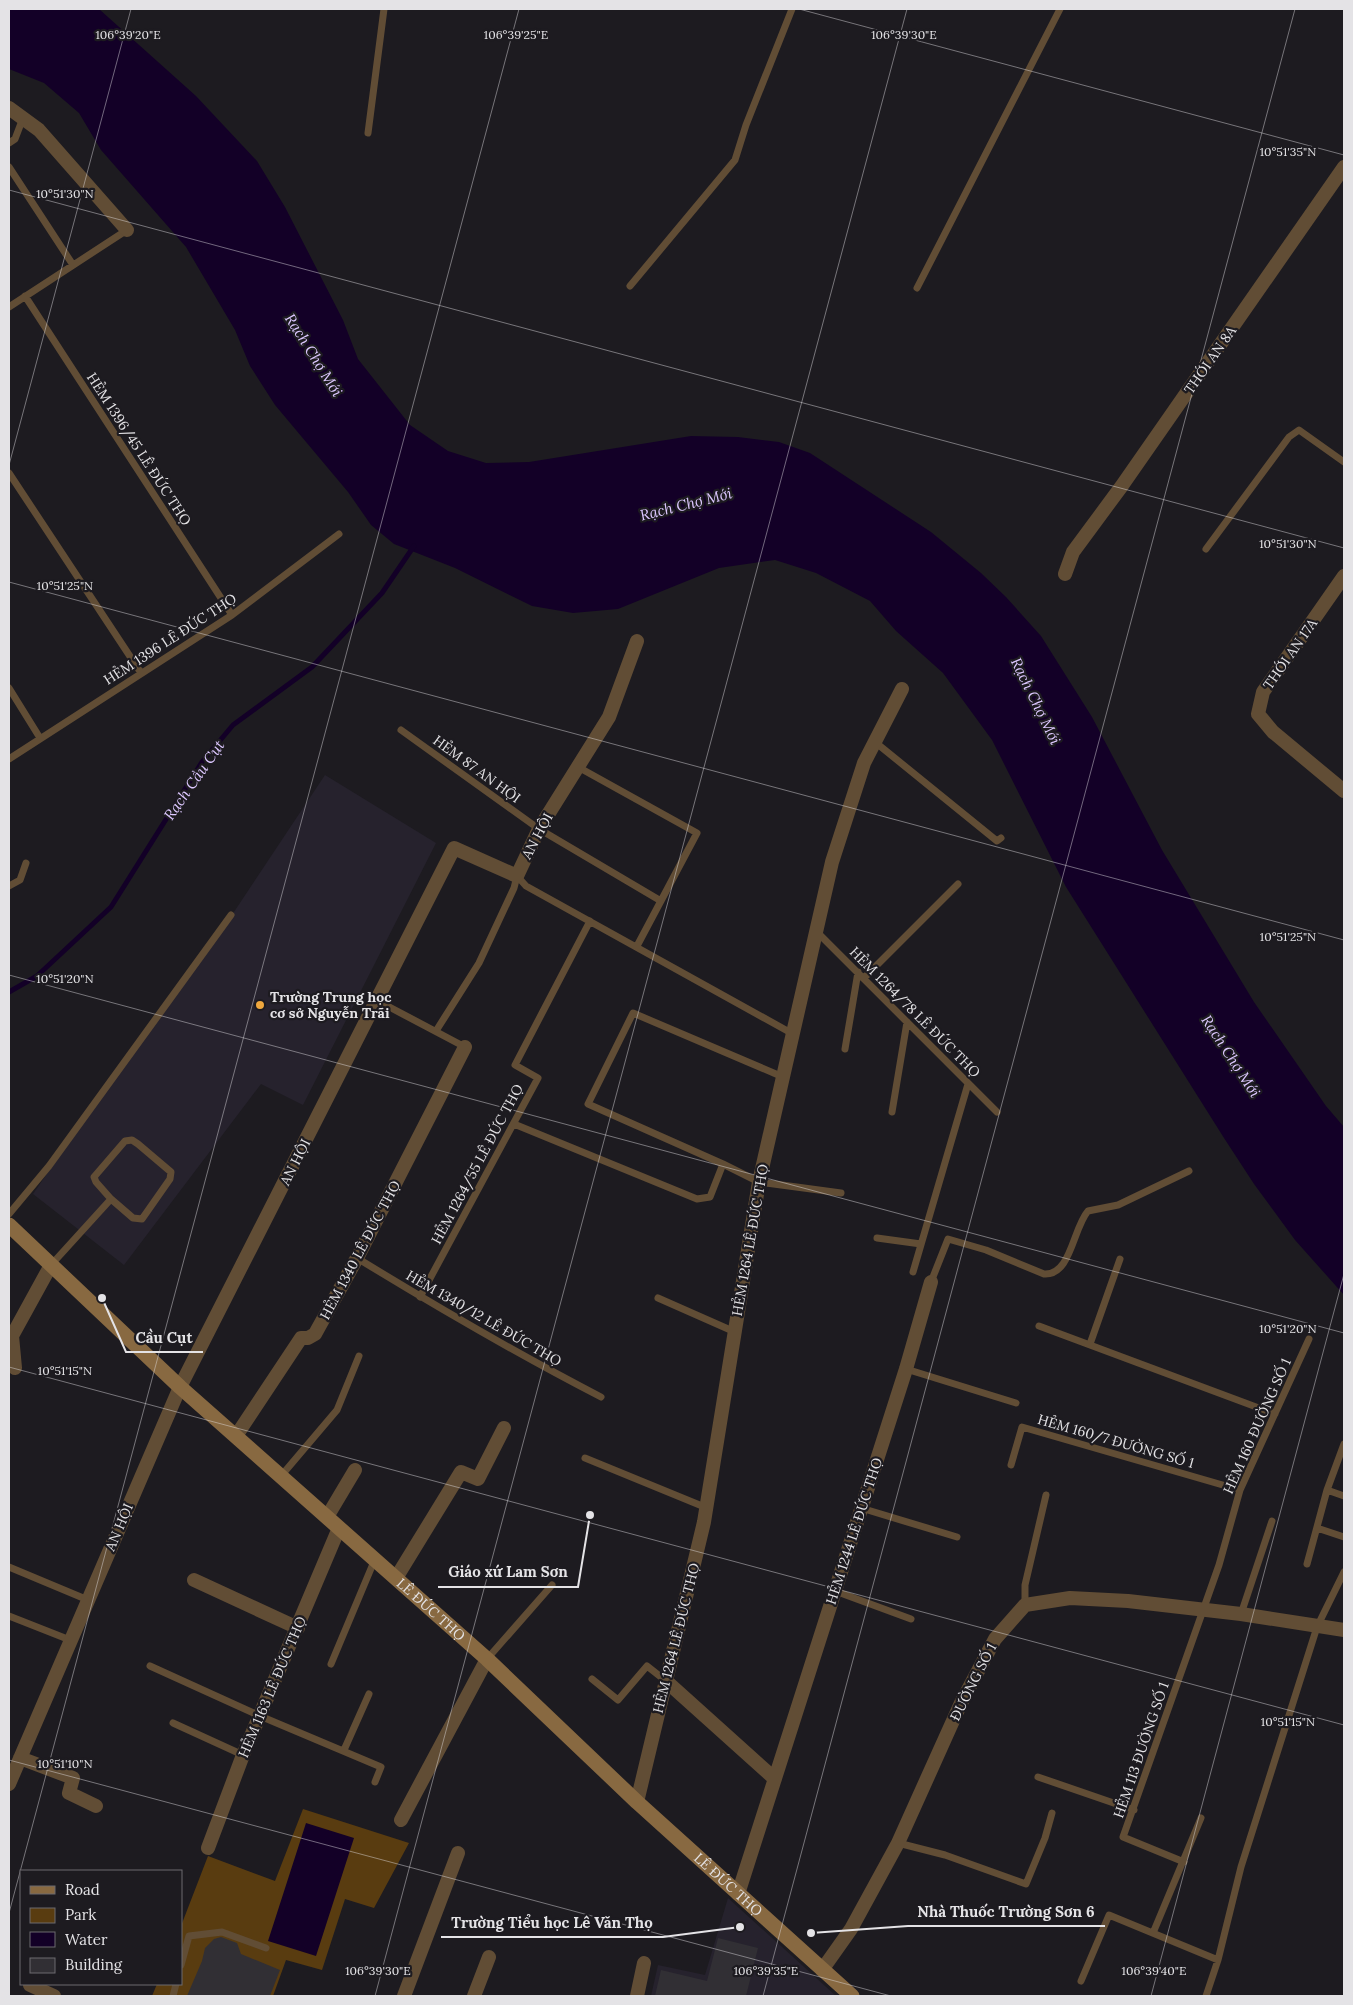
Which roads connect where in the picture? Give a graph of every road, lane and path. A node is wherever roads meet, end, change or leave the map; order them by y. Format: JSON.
{"nodes":[{"id":1,"x":384,"y":9,"type":"edge"},
{"id":2,"x":792,"y":9,"type":"edge"},
{"id":3,"x":1060,"y":9,"type":"edge"},
{"id":4,"x":9,"y":108,"type":"edge"},
{"id":5,"x":23,"y":118,"type":"junction"},
{"id":6,"x":368,"y":133,"type":"dead end"},
{"id":7,"x":9,"y":143,"type":"edge"},
{"id":8,"x":9,"y":167,"type":"edge"},
{"id":9,"x":1344,"y":167,"type":"edge"},
{"id":10,"x":127,"y":230,"type":"joint"},
{"id":11,"x":73,"y":265,"type":"junction"},
{"id":12,"x":630,"y":286,"type":"dead end"},
{"id":13,"x":917,"y":288,"type":"dead end"},
{"id":14,"x":25,"y":296,"type":"junction"},
{"id":15,"x":9,"y":307,"type":"edge"},
{"id":16,"x":1344,"y":462,"type":"edge"},
{"id":17,"x":9,"y":473,"type":"edge"},
{"id":18,"x":340,"y":534,"type":"dead end"},
{"id":19,"x":1206,"y":549,"type":"dead end"},
{"id":20,"x":1065,"y":574,"type":"dead end"},
{"id":21,"x":1344,"y":576,"type":"edge"},
{"id":22,"x":232,"y":615,"type":"junction"},
{"id":23,"x":637,"y":641,"type":"dead end"},
{"id":24,"x":141,"y":673,"type":"junction"},
{"id":25,"x":9,"y":688,"type":"edge"},
{"id":26,"x":902,"y":689,"type":"dead end"},
{"id":27,"x":401,"y":730,"type":"dead end"},
{"id":28,"x":40,"y":738,"type":"junction"},
{"id":29,"x":875,"y":742,"type":"junction"},
{"id":30,"x":9,"y":758,"type":"edge"},
{"id":31,"x":578,"y":767,"type":"junction"},
{"id":32,"x":1344,"y":791,"type":"edge"},
{"id":33,"x":539,"y":829,"type":"junction"},
{"id":34,"x":1001,"y":838,"type":"dead end"},
{"id":35,"x":26,"y":862,"type":"dead end"},
{"id":36,"x":516,"y":876,"type":"junction"},
{"id":37,"x":958,"y":884,"type":"dead end"},
{"id":38,"x":9,"y":886,"type":"edge"},
{"id":39,"x":661,"y":901,"type":"junction"},
{"id":40,"x":231,"y":915,"type":"dead end"},
{"id":41,"x":590,"y":921,"type":"junction"},
{"id":42,"x":816,"y":930,"type":"junction"},
{"id":43,"x":636,"y":946,"type":"junction"},
{"id":44,"x":858,"y":972,"type":"junction"},
{"id":45,"x":864,"y":978,"type":"junction"},
{"id":46,"x":378,"y":1001,"type":"junction"},
{"id":47,"x":907,"y":1022,"type":"junction"},
{"id":48,"x":436,"y":1031,"type":"junction"},
{"id":49,"x":792,"y":1034,"type":"junction"},
{"id":50,"x":465,"y":1047,"type":"joint"},
{"id":51,"x":845,"y":1049,"type":"dead end"},
{"id":52,"x":783,"y":1078,"type":"junction"},
{"id":53,"x":968,"y":1084,"type":"junction"},
{"id":54,"x":892,"y":1112,"type":"dead end"},
{"id":55,"x":997,"y":1112,"type":"dead end"},
{"id":56,"x":514,"y":1124,"type":"junction"},
{"id":57,"x":723,"y":1164,"type":"junction"},
{"id":58,"x":1189,"y":1171,"type":"dead end"},
{"id":59,"x":759,"y":1182,"type":"junction"},
{"id":60,"x":841,"y":1193,"type":"dead end"},
{"id":61,"x":111,"y":1199,"type":"junction"},
{"id":62,"x":9,"y":1214,"type":"edge"},
{"id":63,"x":9,"y":1225,"type":"edge"},
{"id":64,"x":877,"y":1238,"type":"dead end"},
{"id":65,"x":921,"y":1244,"type":"junction"},
{"id":66,"x":357,"y":1258,"type":"junction"},
{"id":67,"x":1120,"y":1259,"type":"dead end"},
{"id":68,"x":51,"y":1265,"type":"junction"},
{"id":69,"x":913,"y":1272,"type":"dead end"},
{"id":70,"x":931,"y":1282,"type":"joint"},
{"id":71,"x":420,"y":1297,"type":"junction"},
{"id":72,"x":658,"y":1298,"type":"dead end"},
{"id":73,"x":1039,"y":1326,"type":"dead end"},
{"id":74,"x":735,"y":1332,"type":"junction"},
{"id":75,"x":1309,"y":1339,"type":"dead end"},
{"id":76,"x":1090,"y":1344,"type":"junction"},
{"id":77,"x":359,"y":1356,"type":"dead end"},
{"id":78,"x":15,"y":1368,"type":"dead end"},
{"id":79,"x":906,"y":1369,"type":"junction"},
{"id":80,"x":180,"y":1387,"type":"junction"},
{"id":81,"x":601,"y":1397,"type":"dead end"},
{"id":82,"x":1016,"y":1403,"type":"dead end"},
{"id":83,"x":1275,"y":1414,"type":"junction"},
{"id":84,"x":504,"y":1428,"type":"dead end"},
{"id":85,"x":236,"y":1436,"type":"junction"},
{"id":86,"x":1344,"y":1444,"type":"edge"},
{"id":87,"x":585,"y":1458,"type":"dead end"},
{"id":88,"x":1011,"y":1465,"type":"dead end"},
{"id":89,"x":355,"y":1470,"type":"dead end"},
{"id":90,"x":281,"y":1476,"type":"junction"},
{"id":91,"x":1240,"y":1490,"type":"junction"},
{"id":92,"x":1327,"y":1490,"type":"junction"},
{"id":93,"x":1046,"y":1495,"type":"dead end"},
{"id":94,"x":1344,"y":1496,"type":"edge"},
{"id":95,"x":707,"y":1508,"type":"junction"},
{"id":96,"x":861,"y":1508,"type":"junction"},
{"id":97,"x":327,"y":1517,"type":"junction"},
{"id":98,"x":1272,"y":1521,"type":"dead end"},
{"id":99,"x":339,"y":1528,"type":"junction"},
{"id":100,"x":1317,"y":1528,"type":"junction"},
{"id":101,"x":957,"y":1537,"type":"dead end"},
{"id":102,"x":1344,"y":1537,"type":"edge"},
{"id":103,"x":375,"y":1559,"type":"junction"},
{"id":104,"x":1307,"y":1564,"type":"dead end"},
{"id":105,"x":9,"y":1567,"type":"edge"},
{"id":106,"x":1344,"y":1572,"type":"edge"},
{"id":107,"x":396,"y":1578,"type":"junction"},
{"id":108,"x":194,"y":1580,"type":"dead end"},
{"id":109,"x":552,"y":1585,"type":"dead end"},
{"id":110,"x":835,"y":1591,"type":"junction"},
{"id":111,"x":88,"y":1600,"type":"junction"},
{"id":112,"x":1025,"y":1605,"type":"junction"},
{"id":113,"x":1203,"y":1610,"type":"junction"},
{"id":114,"x":1242,"y":1614,"type":"junction"},
{"id":115,"x":9,"y":1616,"type":"edge"},
{"id":116,"x":911,"y":1619,"type":"dead end"},
{"id":117,"x":1317,"y":1627,"type":"junction"},
{"id":118,"x":298,"y":1628,"type":"junction"},
{"id":119,"x":1344,"y":1630,"type":"edge"},
{"id":120,"x":70,"y":1640,"type":"junction"},
{"id":121,"x":487,"y":1659,"type":"junction"},
{"id":122,"x":331,"y":1664,"type":"dead end"},
{"id":123,"x":150,"y":1666,"type":"dead end"},
{"id":124,"x":592,"y":1679,"type":"dead end"},
{"id":125,"x":666,"y":1681,"type":"junction"},
{"id":126,"x":369,"y":1694,"type":"dead end"},
{"id":127,"x":260,"y":1716,"type":"junction"},
{"id":128,"x":173,"y":1723,"type":"dead end"},
{"id":129,"x":344,"y":1750,"type":"junction"},
{"id":130,"x":243,"y":1755,"type":"junction"},
{"id":131,"x":20,"y":1758,"type":"junction"},
{"id":132,"x":1038,"y":1777,"type":"dead end"},
{"id":133,"x":775,"y":1779,"type":"junction"},
{"id":134,"x":375,"y":1782,"type":"dead end"},
{"id":135,"x":9,"y":1784,"type":"edge"},
{"id":136,"x":637,"y":1802,"type":"junction"},
{"id":137,"x":96,"y":1806,"type":"dead end"},
{"id":138,"x":1134,"y":1810,"type":"junction"},
{"id":139,"x":1052,"y":1813,"type":"dead end"},
{"id":140,"x":1201,"y":1818,"type":"dead end"},
{"id":141,"x":401,"y":1820,"type":"dead end"},
{"id":142,"x":898,"y":1843,"type":"junction"},
{"id":143,"x":208,"y":1848,"type":"dead end"},
{"id":144,"x":458,"y":1853,"type":"dead end"},
{"id":145,"x":1184,"y":1862,"type":"junction"},
{"id":146,"x":738,"y":1894,"type":"junction"},
{"id":147,"x":1153,"y":1933,"type":"junction"},
{"id":148,"x":266,"y":1948,"type":"dead end"},
{"id":149,"x":489,"y":1957,"type":"dead end"},
{"id":150,"x":1218,"y":1960,"type":"junction"},
{"id":151,"x":182,"y":1961,"type":"edge"},
{"id":152,"x":644,"y":1964,"type":"dead end"},
{"id":153,"x":822,"y":1970,"type":"junction"},
{"id":154,"x":1081,"y":1981,"type":"dead end"},
{"id":155,"x":28,"y":1988,"type":"edge"},
{"id":156,"x":54,"y":1996,"type":"edge"},
{"id":157,"x":404,"y":1996,"type":"edge"},
{"id":158,"x":474,"y":1996,"type":"edge"},
{"id":159,"x":637,"y":1996,"type":"edge"},
{"id":160,"x":852,"y":1996,"type":"edge"},
{"id":161,"x":1206,"y":1996,"type":"edge"}],
"edges":[{"from":1,"to":6,"type":"lane"},
{"from":2,"to":12,"type":"lane"},
{"from":3,"to":13,"type":"lane"},
{"from":4,"to":5,"type":"street"},
{"from":5,"to":7,"type":"lane"},
{"from":5,"to":10,"type":"street"},
{"from":8,"to":11,"type":"lane"},
{"from":9,"to":20,"type":"street","name":"THỚI AN 8A"},
{"from":10,"to":11,"type":"lane"},
{"from":11,"to":14,"type":"lane"},
{"from":14,"to":15,"type":"lane"},
{"from":14,"to":22,"type":"lane","name":"HẺM 1396/45 LÊ ĐỨC THỌ"},
{"from":16,"to":19,"type":"lane"},
{"from":17,"to":24,"type":"lane"},
{"from":18,"to":22,"type":"lane","name":"HẺM 1396 LÊ ĐỨC THỌ"},
{"from":21,"to":32,"type":"street","name":"THỚI AN 17A"},
{"from":22,"to":24,"type":"lane","name":"HẺM 1396 LÊ ĐỨC THỌ"},
{"from":23,"to":31,"type":"street","name":"AN HỘI"},
{"from":24,"to":28,"type":"lane","name":"HẺM 1396 LÊ ĐỨC THỌ"},
{"from":25,"to":28,"type":"lane"},
{"from":26,"to":29,"type":"street","name":"HẺM 1264 LÊ ĐỨC THỌ"},
{"from":27,"to":33,"type":"lane","name":"HẺM 87 AN HỘI"},
{"from":28,"to":30,"type":"lane","name":"HẺM 1396 LÊ ĐỨC THỌ"},
{"from":29,"to":34,"type":"lane"},
{"from":29,"to":42,"type":"street","name":"HẺM 1264 LÊ ĐỨC THỌ"},
{"from":31,"to":33,"type":"street","name":"AN HỘI"},
{"from":31,"to":39,"type":"lane"},
{"from":33,"to":36,"type":"street","name":"AN HỘI"},
{"from":33,"to":39,"type":"lane"},
{"from":35,"to":38,"type":"lane"},
{"from":36,"to":41,"type":"lane"},
{"from":36,"to":46,"type":"street","name":"AN HỘI"},
{"from":36,"to":48,"type":"lane"},
{"from":37,"to":45,"type":"lane"},
{"from":39,"to":43,"type":"lane"},
{"from":40,"to":62,"type":"lane"},
{"from":41,"to":43,"type":"lane"},
{"from":41,"to":56,"type":"lane","name":"HẺM 1264/55 LÊ ĐỨC THỌ"},
{"from":42,"to":44,"type":"lane","name":"HẺM 1264/78 LÊ ĐỨC THỌ"},
{"from":42,"to":49,"type":"street","name":"HẺM 1264 LÊ ĐỨC THỌ"},
{"from":43,"to":49,"type":"lane"},
{"from":44,"to":45,"type":"lane","name":"HẺM 1264/78 LÊ ĐỨC THỌ"},
{"from":44,"to":51,"type":"lane"},
{"from":45,"to":47,"type":"lane","name":"HẺM 1264/78 LÊ ĐỨC THỌ"},
{"from":46,"to":48,"type":"lane"},
{"from":46,"to":80,"type":"street","name":"AN HỘI"},
{"from":47,"to":53,"type":"lane","name":"HẺM 1264/78 LÊ ĐỨC THỌ"},
{"from":47,"to":54,"type":"lane"},
{"from":48,"to":50,"type":"lane"},
{"from":49,"to":52,"type":"street","name":"HẺM 1264 LÊ ĐỨC THỌ"},
{"from":50,"to":66,"type":"street","name":"HẺM 1340 LÊ ĐỨC THỌ"},
{"from":52,"to":57,"type":"lane"},
{"from":52,"to":59,"type":"street","name":"HẺM 1264 LÊ ĐỨC THỌ"},
{"from":53,"to":55,"type":"lane","name":"HẺM 1264/78 LÊ ĐỨC THỌ"},
{"from":53,"to":65,"type":"lane"},
{"from":56,"to":57,"type":"lane"},
{"from":56,"to":71,"type":"lane","name":"HẺM 1264/55 LÊ ĐỨC THỌ"},
{"from":57,"to":59,"type":"lane"},
{"from":58,"to":70,"type":"lane"},
{"from":59,"to":60,"type":"lane"},
{"from":59,"to":74,"type":"street","name":"HẺM 1264 LÊ ĐỨC THỌ"},
{"from":61,"to":61,"type":"lane"},
{"from":61,"to":68,"type":"lane"},
{"from":63,"to":68,"type":"main road","name":"LÊ ĐỨC THỌ"},
{"from":64,"to":65,"type":"lane"},
{"from":65,"to":69,"type":"lane"},
{"from":66,"to":71,"type":"lane","name":"HẺM 1340/12 LÊ ĐỨC THỌ"},
{"from":66,"to":85,"type":"street","name":"HẺM 1340 LÊ ĐỨC THỌ"},
{"from":67,"to":76,"type":"lane"},
{"from":68,"to":78,"type":"street"},
{"from":68,"to":80,"type":"main road","name":"LÊ ĐỨC THỌ"},
{"from":70,"to":79,"type":"street","name":"HẺM 1244 LÊ ĐỨC THỌ"},
{"from":71,"to":81,"type":"lane","name":"HẺM 1340/12 LÊ ĐỨC THỌ"},
{"from":72,"to":74,"type":"lane"},
{"from":73,"to":76,"type":"lane"},
{"from":74,"to":95,"type":"street","name":"HẺM 1264 LÊ ĐỨC THỌ"},
{"from":75,"to":83,"type":"lane","name":"HẺM 160 ĐƯỜNG SỐ 1"},
{"from":76,"to":83,"type":"lane"},
{"from":77,"to":90,"type":"lane"},
{"from":79,"to":82,"type":"lane"},
{"from":79,"to":96,"type":"street","name":"HẺM 1244 LÊ ĐỨC THỌ"},
{"from":80,"to":85,"type":"main road","name":"LÊ ĐỨC THỌ"},
{"from":80,"to":111,"type":"street","name":"AN HỘI"},
{"from":83,"to":91,"type":"lane","name":"HẺM 160 ĐƯỜNG SỐ 1"},
{"from":84,"to":107,"type":"street"},
{"from":85,"to":90,"type":"main road","name":"LÊ ĐỨC THỌ"},
{"from":86,"to":92,"type":"lane"},
{"from":87,"to":95,"type":"lane"},
{"from":88,"to":91,"type":"lane","name":"HẺM 160/7 ĐƯỜNG SỐ 1"},
{"from":89,"to":97,"type":"street"},
{"from":90,"to":97,"type":"main road","name":"LÊ ĐỨC THỌ"},
{"from":91,"to":113,"type":"lane","name":"HẺM 160 ĐƯỜNG SỐ 1"},
{"from":92,"to":94,"type":"lane"},
{"from":92,"to":100,"type":"lane"},
{"from":93,"to":112,"type":"lane"},
{"from":95,"to":125,"type":"street","name":"HẺM 1264 LÊ ĐỨC THỌ"},
{"from":96,"to":101,"type":"lane"},
{"from":96,"to":110,"type":"street","name":"HẺM 1244 LÊ ĐỨC THỌ"},
{"from":97,"to":99,"type":"main road","name":"LÊ ĐỨC THỌ"},
{"from":98,"to":114,"type":"lane"},
{"from":99,"to":103,"type":"main road","name":"LÊ ĐỨC THỌ"},
{"from":99,"to":118,"type":"street","name":"HẺM 1163 LÊ ĐỨC THỌ"},
{"from":100,"to":102,"type":"lane"},
{"from":100,"to":104,"type":"lane"},
{"from":103,"to":107,"type":"main road","name":"LÊ ĐỨC THỌ"},
{"from":103,"to":122,"type":"lane"},
{"from":105,"to":111,"type":"lane"},
{"from":106,"to":117,"type":"lane"},
{"from":107,"to":121,"type":"main road","name":"LÊ ĐỨC THỌ"},
{"from":108,"to":118,"type":"street"},
{"from":109,"to":121,"type":"lane"},
{"from":110,"to":116,"type":"lane"},
{"from":110,"to":133,"type":"street","name":"HẺM 1244 LÊ ĐỨC THỌ"},
{"from":111,"to":120,"type":"street","name":"AN HỘI"},
{"from":112,"to":113,"type":"street"},
{"from":112,"to":142,"type":"street","name":"ĐƯỜNG SỐ 1"},
{"from":113,"to":114,"type":"street"},
{"from":113,"to":138,"type":"lane","name":"HẺM 113 ĐƯỜNG SỐ 1"},
{"from":114,"to":117,"type":"street"},
{"from":115,"to":120,"type":"lane"},
{"from":117,"to":119,"type":"street"},
{"from":117,"to":150,"type":"lane"},
{"from":118,"to":127,"type":"street","name":"HẺM 1163 LÊ ĐỨC THỌ"},
{"from":120,"to":131,"type":"street","name":"AN HỘI"},
{"from":121,"to":136,"type":"main road","name":"LÊ ĐỨC THỌ"},
{"from":121,"to":141,"type":"street"},
{"from":123,"to":127,"type":"lane"},
{"from":124,"to":125,"type":"lane"},
{"from":125,"to":133,"type":"street"},
{"from":125,"to":136,"type":"street","name":"HẺM 1264 LÊ ĐỨC THỌ"},
{"from":126,"to":129,"type":"lane"},
{"from":127,"to":129,"type":"lane"},
{"from":127,"to":130,"type":"street","name":"HẺM 1163 LÊ ĐỨC THỌ"},
{"from":128,"to":130,"type":"lane"},
{"from":129,"to":134,"type":"lane"},
{"from":130,"to":143,"type":"street","name":"HẺM 1163 LÊ ĐỨC THỌ"},
{"from":131,"to":135,"type":"street","name":"AN HỘI"},
{"from":131,"to":137,"type":"street"},
{"from":132,"to":138,"type":"lane"},
{"from":133,"to":146,"type":"street","name":"HẺM 1244 LÊ ĐỨC THỌ"},
{"from":136,"to":146,"type":"main road","name":"LÊ ĐỨC THỌ"},
{"from":138,"to":145,"type":"lane","name":"HẺM 113 ĐƯỜNG SỐ 1"},
{"from":139,"to":142,"type":"lane"},
{"from":140,"to":145,"type":"lane"},
{"from":142,"to":153,"type":"street","name":"ĐƯỜNG SỐ 1"},
{"from":144,"to":157,"type":"street"},
{"from":145,"to":147,"type":"lane"},
{"from":146,"to":153,"type":"main road","name":"LÊ ĐỨC THỌ"},
{"from":147,"to":150,"type":"lane"},
{"from":147,"to":154,"type":"lane"},
{"from":148,"to":151,"type":"lane"},
{"from":149,"to":158,"type":"street"},
{"from":150,"to":161,"type":"lane"},
{"from":152,"to":159,"type":"street"},
{"from":153,"to":160,"type":"main road","name":"LÊ ĐỨC THỌ"},
{"from":155,"to":156,"type":"street"}]}
